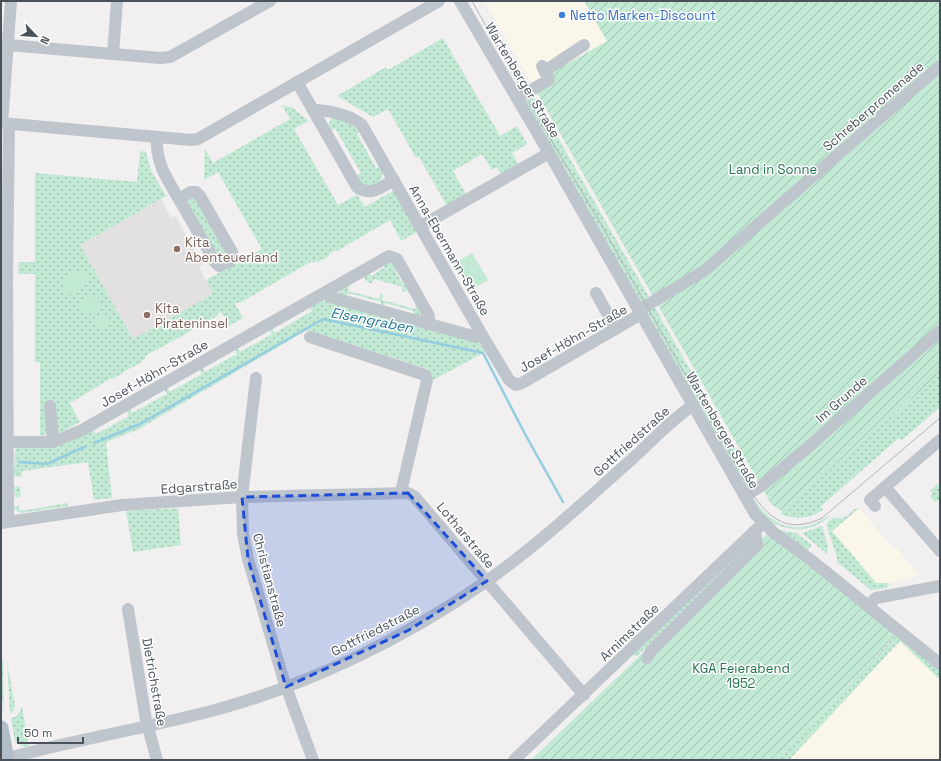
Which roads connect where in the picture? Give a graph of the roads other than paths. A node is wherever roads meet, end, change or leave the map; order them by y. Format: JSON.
{"nodes":[{"id":1,"x":11,"y":1,"type":"edge"},
{"id":2,"x":117,"y":1,"type":"edge"},
{"id":3,"x":439,"y":1,"type":"edge"},
{"id":4,"x":460,"y":1,"type":"edge"},
{"id":5,"x":263,"y":3,"type":"edge"},
{"id":6,"x":8,"y":45,"type":"junction"},
{"id":7,"x":584,"y":45,"type":"dead end"},
{"id":8,"x":113,"y":54,"type":"junction"},
{"id":9,"x":940,"y":66,"type":"edge"},
{"id":10,"x":297,"y":82,"type":"junction"},
{"id":11,"x":3,"y":92,"type":"edge"},
{"id":12,"x":517,"y":98,"type":"junction"},
{"id":13,"x":313,"y":110,"type":"junction"},
{"id":14,"x":4,"y":124,"type":"edge"},
{"id":15,"x":157,"y":137,"type":"junction"},
{"id":16,"x":549,"y":153,"type":"junction"},
{"id":17,"x":394,"y":180,"type":"junction"},
{"id":18,"x":179,"y":199,"type":"junction"},
{"id":19,"x":420,"y":226,"type":"junction"},
{"id":20,"x":327,"y":292,"type":"junction"},
{"id":21,"x":596,"y":293,"type":"dead end"},
{"id":22,"x":640,"y":312,"type":"junction"},
{"id":23,"x":428,"y":323,"type":"junction"},
{"id":24,"x":616,"y":329,"type":"junction"},
{"id":25,"x":940,"y":331,"type":"edge"},
{"id":26,"x":482,"y":335,"type":"junction"},
{"id":27,"x":310,"y":337,"type":"dead end"},
{"id":28,"x":256,"y":378,"type":"dead end"},
{"id":29,"x":693,"y":405,"type":"junction"},
{"id":30,"x":50,"y":406,"type":"dead end"},
{"id":31,"x":940,"y":440,"type":"edge"},
{"id":32,"x":8,"y":442,"type":"junction"},
{"id":33,"x":53,"y":442,"type":"junction"},
{"id":34,"x":885,"y":487,"type":"junction"},
{"id":35,"x":401,"y":492,"type":"junction"},
{"id":36,"x":745,"y":496,"type":"junction"},
{"id":37,"x":242,"y":497,"type":"junction"},
{"id":38,"x":875,"y":506,"type":"dead end"},
{"id":39,"x":5,"y":523,"type":"edge"},
{"id":40,"x":759,"y":527,"type":"junction"},
{"id":41,"x":940,"y":551,"type":"edge"},
{"id":42,"x":487,"y":581,"type":"junction"},
{"id":43,"x":940,"y":586,"type":"edge"},
{"id":44,"x":868,"y":605,"type":"junction"},
{"id":45,"x":128,"y":609,"type":"dead end"},
{"id":46,"x":647,"y":658,"type":"dead end"},
{"id":47,"x":940,"y":664,"type":"edge"},
{"id":48,"x":286,"y":687,"type":"junction"},
{"id":49,"x":584,"y":695,"type":"junction"},
{"id":50,"x":148,"y":726,"type":"junction"},
{"id":51,"x":1,"y":728,"type":"edge"},
{"id":52,"x":25,"y":757,"type":"edge"},
{"id":53,"x":5,"y":760,"type":"edge"},
{"id":54,"x":157,"y":760,"type":"edge"},
{"id":55,"x":313,"y":760,"type":"edge"},
{"id":56,"x":514,"y":760,"type":"edge"}],
"edges":[{"from":1,"to":6,"type":"street"},
{"from":2,"to":8,"type":"street"},
{"from":3,"to":10,"type":"street"},
{"from":4,"to":12,"type":"street","name":"Wartenberger Straße"},
{"from":5,"to":8,"type":"street"},
{"from":6,"to":8,"type":"street"},
{"from":6,"to":11,"type":"street"},
{"from":7,"to":12,"type":"street"},
{"from":9,"to":22,"type":"street","name":"Schreberpromenade"},
{"from":10,"to":13,"type":"street","name":"Anna-Ebermann-Straße"},
{"from":10,"to":15,"type":"street"},
{"from":11,"to":14,"type":"street"},
{"from":12,"to":16,"type":"street","name":"Wartenberger Straße"},
{"from":13,"to":17,"type":"street","name":"Anna-Ebermann-Straße"},
{"from":13,"to":17,"type":"street","name":"Anna-Ebermann-Straße"},
{"from":14,"to":15,"type":"street"},
{"from":14,"to":32,"type":"street"},
{"from":15,"to":18,"type":"street"},
{"from":16,"to":19,"type":"street","name":"Wartenberger Straße"},
{"from":16,"to":22,"type":"street","name":"Wartenberger Straße"},
{"from":17,"to":19,"type":"street","name":"Anna-Ebermann-Straße"},
{"from":18,"to":18,"type":"street"},
{"from":19,"to":26,"type":"street","name":"Anna-Ebermann-Straße"},
{"from":20,"to":23,"type":"street"},
{"from":20,"to":23,"type":"street","name":"Josef-Höhn-Straße"},
{"from":20,"to":33,"type":"street","name":"Josef-Höhn-Straße"},
{"from":21,"to":24,"type":"street"},
{"from":22,"to":24,"type":"street","name":"Josef-Höhn-Straße"},
{"from":22,"to":29,"type":"street","name":"Wartenberger Straße"},
{"from":23,"to":26,"type":"street"},
{"from":24,"to":26,"type":"street","name":"Josef-Höhn-Straße"},
{"from":25,"to":36,"type":"street","name":"Im Grunde"},
{"from":27,"to":35,"type":"street"},
{"from":28,"to":37,"type":"street","name":"Christianstraße"},
{"from":29,"to":36,"type":"street","name":"Wartenberger Straße"},
{"from":29,"to":42,"type":"street","name":"Gottfriedstraße"},
{"from":30,"to":33,"type":"street"},
{"from":31,"to":34,"type":"street"},
{"from":32,"to":33,"type":"street","name":"Josef-Höhn-Straße"},
{"from":32,"to":39,"type":"street"},
{"from":34,"to":38,"type":"street"},
{"from":34,"to":41,"type":"street"},
{"from":35,"to":37,"type":"street","name":"Edgarstraße"},
{"from":35,"to":42,"type":"street","name":"Lotharstraße"},
{"from":36,"to":40,"type":"street","name":"Wartenberger Straße"},
{"from":37,"to":39,"type":"street","name":"Edgarstraße"},
{"from":37,"to":48,"type":"street","name":"Christianstraße"},
{"from":40,"to":44,"type":"street","name":"Wartenberger Straße"},
{"from":40,"to":46,"type":"street"},
{"from":40,"to":49,"type":"street","name":"Arnimstraße"},
{"from":42,"to":48,"type":"street","name":"Gottfriedstraße"},
{"from":42,"to":49,"type":"street","name":"Lotharstraße"},
{"from":43,"to":44,"type":"street"},
{"from":44,"to":47,"type":"street","name":"Wartenberger Straße"},
{"from":45,"to":50,"type":"street","name":"Dietrichstraße"},
{"from":48,"to":50,"type":"street","name":"Gottfriedstraße"},
{"from":48,"to":55,"type":"street","name":"Christianstraße"},
{"from":49,"to":56,"type":"street","name":"Arnimstraße"},
{"from":50,"to":52,"type":"street","name":"Gottfriedstraße"},
{"from":50,"to":54,"type":"street","name":"Dietrichstraße"},
{"from":51,"to":53,"type":"main road"},
{"from":52,"to":53,"type":"street","name":"Gottfriedstraße"}]}
